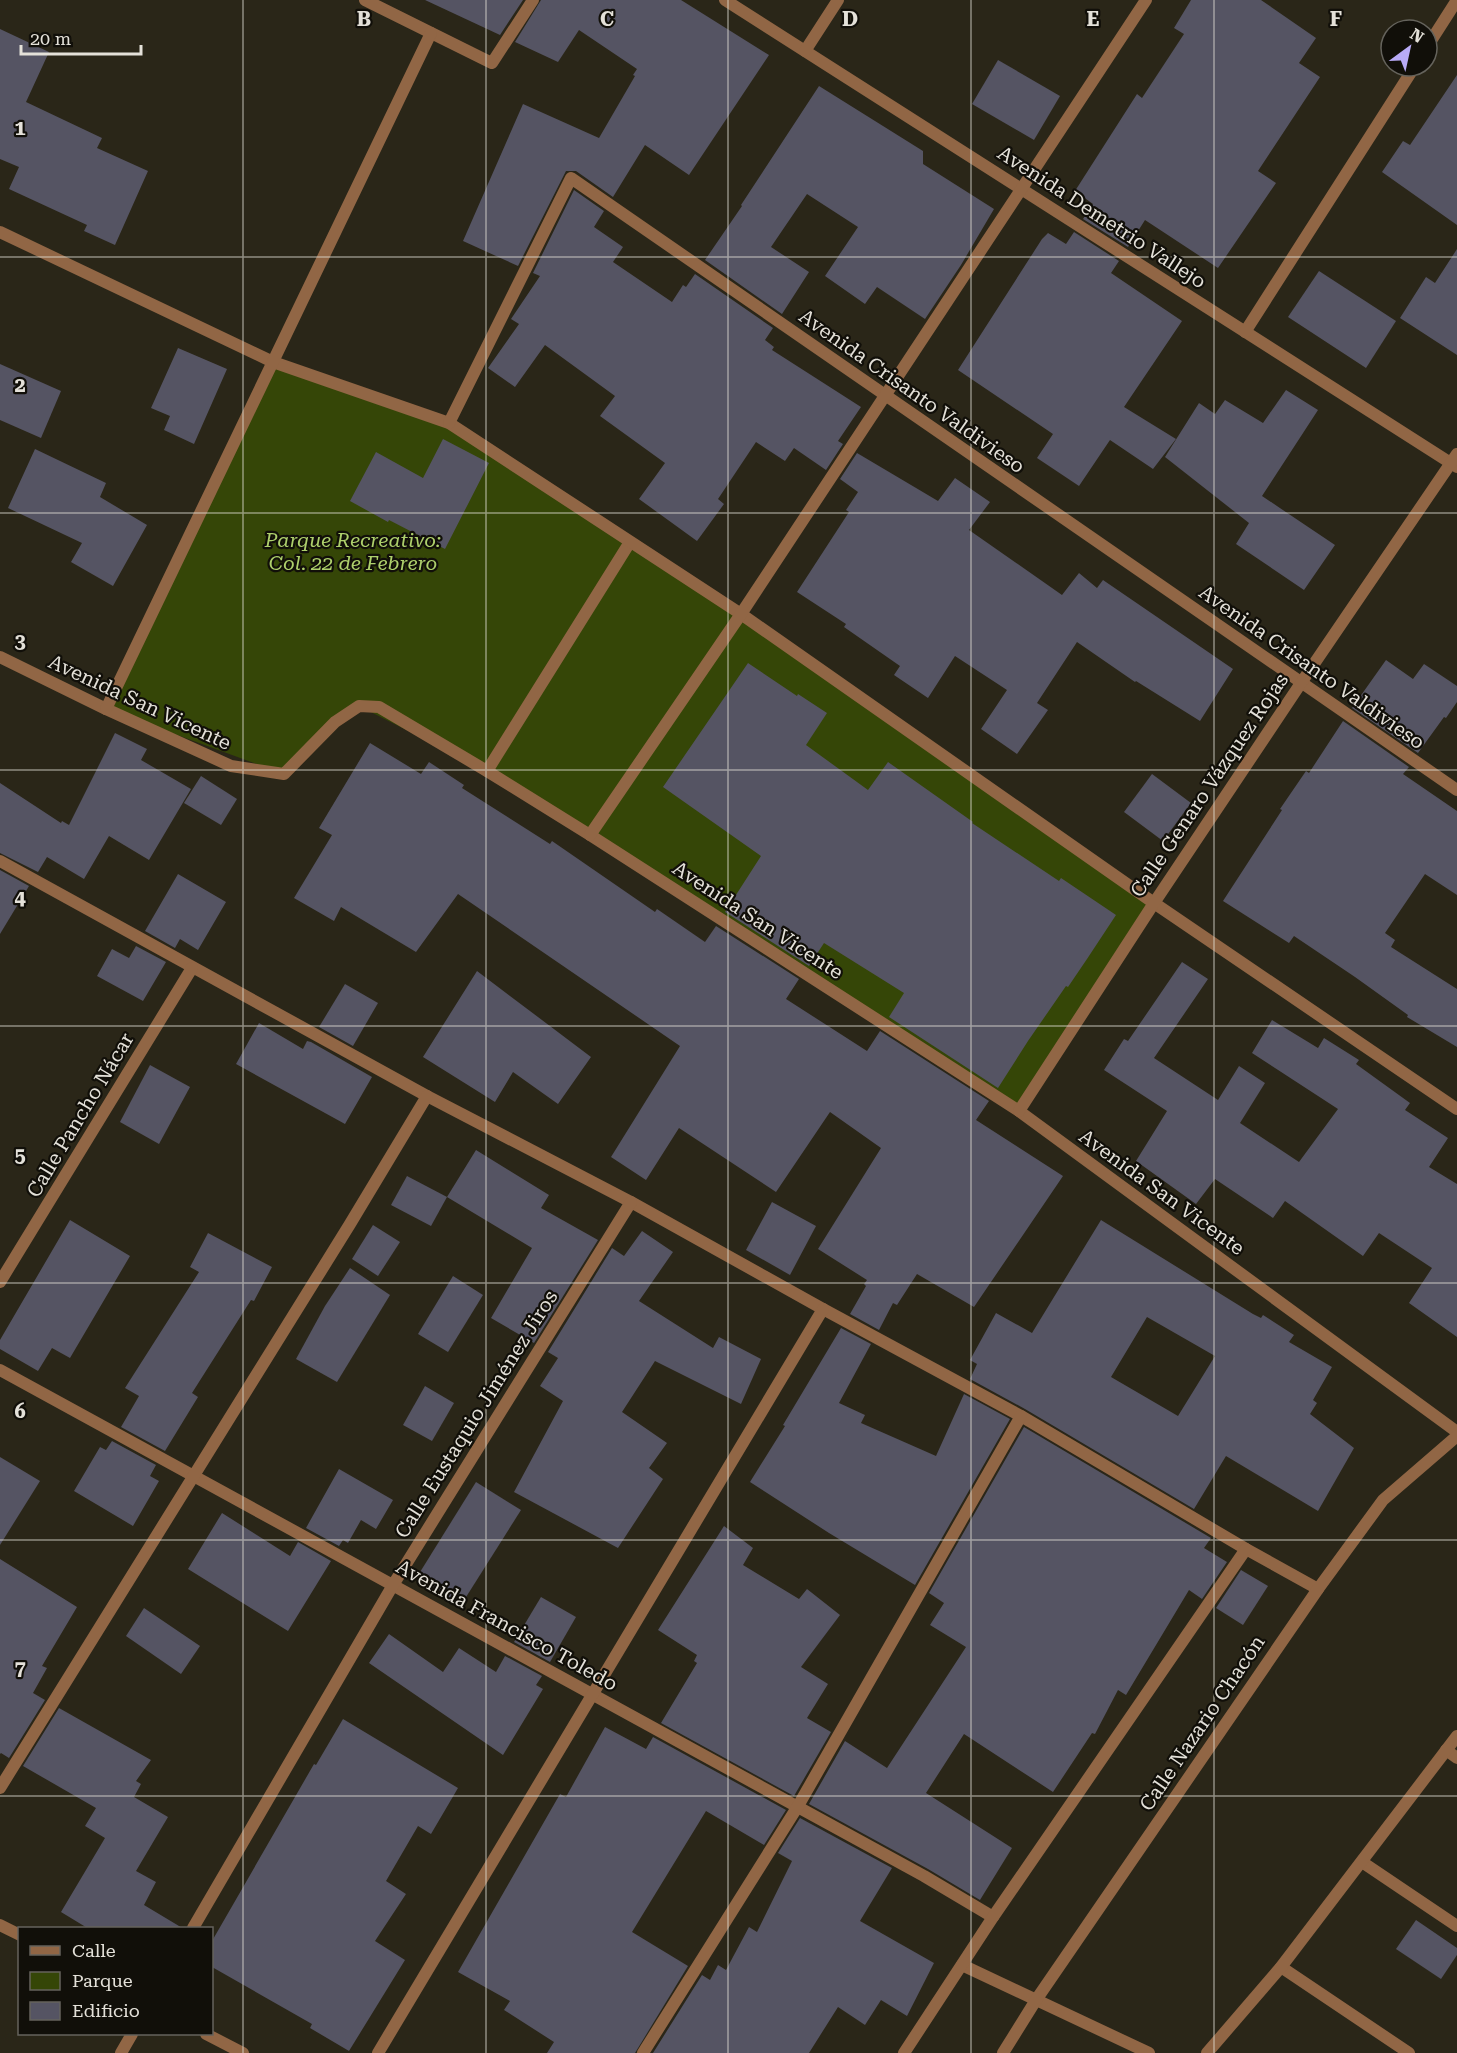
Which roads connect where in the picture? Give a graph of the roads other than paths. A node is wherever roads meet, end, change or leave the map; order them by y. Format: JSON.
{"nodes":[{"id":1,"x":365,"y":0,"type":"edge"},
{"id":2,"x":533,"y":0,"type":"edge"},
{"id":3,"x":725,"y":0,"type":"edge"},
{"id":4,"x":838,"y":0,"type":"edge"},
{"id":5,"x":1146,"y":0,"type":"edge"},
{"id":6,"x":1457,"y":0,"type":"edge"},
{"id":7,"x":1439,"y":28,"type":"edge"},
{"id":8,"x":431,"y":33,"type":"junction"},
{"id":9,"x":805,"y":51,"type":"junction"},
{"id":10,"x":1407,"y":78,"type":"edge"},
{"id":11,"x":1021,"y":189,"type":"junction"},
{"id":12,"x":0,"y":232,"type":"edge"},
{"id":13,"x":1245,"y":332,"type":"junction"},
{"id":14,"x":273,"y":362,"type":"junction"},
{"id":15,"x":885,"y":396,"type":"junction"},
{"id":16,"x":449,"y":423,"type":"junction"},
{"id":17,"x":1455,"y":461,"type":"edge"},
{"id":18,"x":630,"y":542,"type":"junction"},
{"id":19,"x":741,"y":614,"type":"junction"},
{"id":20,"x":0,"y":657,"type":"edge"},
{"id":21,"x":1301,"y":683,"type":"junction"},
{"id":22,"x":106,"y":709,"type":"junction"},
{"id":23,"x":487,"y":771,"type":"junction"},
{"id":24,"x":1457,"y":790,"type":"edge"},
{"id":25,"x":590,"y":835,"type":"junction"},
{"id":26,"x":0,"y":861,"type":"edge"},
{"id":27,"x":1154,"y":903,"type":"junction"},
{"id":28,"x":192,"y":968,"type":"junction"},
{"id":29,"x":427,"y":1096,"type":"junction"},
{"id":30,"x":1457,"y":1109,"type":"edge"},
{"id":31,"x":1019,"y":1111,"type":"junction"},
{"id":32,"x":631,"y":1202,"type":"junction"},
{"id":33,"x":0,"y":1282,"type":"edge"},
{"id":34,"x":823,"y":1309,"type":"junction"},
{"id":35,"x":0,"y":1370,"type":"edge"},
{"id":36,"x":1021,"y":1416,"type":"junction"},
{"id":37,"x":1457,"y":1434,"type":"edge"},
{"id":38,"x":193,"y":1476,"type":"junction"},
{"id":39,"x":1246,"y":1549,"type":"junction"},
{"id":40,"x":393,"y":1585,"type":"junction"},
{"id":41,"x":1318,"y":1589,"type":"junction"},
{"id":42,"x":594,"y":1695,"type":"junction"},
{"id":43,"x":1457,"y":1736,"type":"edge"},
{"id":44,"x":1446,"y":1750,"type":"junction"},
{"id":45,"x":1457,"y":1758,"type":"edge"},
{"id":46,"x":0,"y":1788,"type":"edge"},
{"id":47,"x":798,"y":1806,"type":"junction"},
{"id":48,"x":1362,"y":1862,"type":"junction"},
{"id":49,"x":993,"y":1917,"type":"junction"},
{"id":50,"x":0,"y":1925,"type":"edge"},
{"id":51,"x":1457,"y":1926,"type":"edge"},
{"id":52,"x":194,"y":1927,"type":"edge"},
{"id":53,"x":18,"y":1934,"type":"edge"},
{"id":54,"x":962,"y":1965,"type":"junction"},
{"id":55,"x":1281,"y":1967,"type":"junction"},
{"id":56,"x":1036,"y":2000,"type":"junction"},
{"id":57,"x":131,"y":2035,"type":"edge"},
{"id":58,"x":208,"y":2035,"type":"edge"},
{"id":59,"x":121,"y":2053,"type":"edge"},
{"id":60,"x":243,"y":2053,"type":"edge"},
{"id":61,"x":378,"y":2053,"type":"edge"},
{"id":62,"x":643,"y":2053,"type":"edge"},
{"id":63,"x":904,"y":2053,"type":"edge"},
{"id":64,"x":1003,"y":2053,"type":"edge"},
{"id":65,"x":1149,"y":2053,"type":"edge"},
{"id":66,"x":1207,"y":2053,"type":"edge"},
{"id":67,"x":1409,"y":2053,"type":"edge"}],
"edges":[{"from":1,"to":8,"type":"street"},
{"from":2,"to":8,"type":"street"},
{"from":3,"to":9,"type":"street","name":"Avenida Demetrio Vallejo"},
{"from":4,"to":9,"type":"street"},
{"from":5,"to":11,"type":"street"},
{"from":6,"to":7,"type":"street"},
{"from":8,"to":14,"type":"street"},
{"from":9,"to":11,"type":"street","name":"Avenida Demetrio Vallejo"},
{"from":10,"to":13,"type":"street"},
{"from":11,"to":13,"type":"street","name":"Avenida Demetrio Vallejo"},
{"from":11,"to":15,"type":"street"},
{"from":12,"to":14,"type":"street"},
{"from":13,"to":17,"type":"street","name":"Avenida Demetrio Vallejo"},
{"from":14,"to":16,"type":"street"},
{"from":14,"to":22,"type":"street"},
{"from":15,"to":16,"type":"street","name":"Avenida Crisanto Valdivieso"},
{"from":15,"to":19,"type":"street"},
{"from":15,"to":21,"type":"street","name":"Avenida Crisanto Valdivieso"},
{"from":16,"to":18,"type":"street"},
{"from":17,"to":21,"type":"street","name":"Calle Genaro Vázquez Rojas"},
{"from":18,"to":19,"type":"street"},
{"from":18,"to":23,"type":"street"},
{"from":19,"to":25,"type":"street"},
{"from":19,"to":27,"type":"street"},
{"from":20,"to":22,"type":"street","name":"Avenida San Vicente"},
{"from":21,"to":24,"type":"street","name":"Avenida Crisanto Valdivieso"},
{"from":21,"to":27,"type":"street","name":"Calle Genaro Vázquez Rojas"},
{"from":22,"to":23,"type":"street","name":"Avenida San Vicente"},
{"from":23,"to":25,"type":"street","name":"Avenida San Vicente"},
{"from":25,"to":31,"type":"street","name":"Avenida San Vicente"},
{"from":26,"to":28,"type":"street"},
{"from":27,"to":30,"type":"street"},
{"from":27,"to":31,"type":"street","name":"Calle Genaro Vázquez Rojas"},
{"from":28,"to":29,"type":"street"},
{"from":28,"to":33,"type":"street","name":"Calle Pancho Nácar"},
{"from":29,"to":32,"type":"street"},
{"from":29,"to":38,"type":"street"},
{"from":31,"to":37,"type":"street","name":"Avenida San Vicente"},
{"from":32,"to":34,"type":"street"},
{"from":32,"to":40,"type":"street","name":"Calle Eustaquio Jiménez Jiros"},
{"from":34,"to":36,"type":"street"},
{"from":34,"to":42,"type":"street"},
{"from":35,"to":38,"type":"street","name":"Avenida Francisco Toledo"},
{"from":36,"to":39,"type":"street"},
{"from":36,"to":47,"type":"street"},
{"from":37,"to":41,"type":"street","name":"Calle Nazario Chacón"},
{"from":38,"to":40,"type":"street","name":"Avenida Francisco Toledo"},
{"from":38,"to":46,"type":"street"},
{"from":39,"to":41,"type":"street"},
{"from":39,"to":49,"type":"street"},
{"from":40,"to":42,"type":"street","name":"Avenida Francisco Toledo"},
{"from":40,"to":52,"type":"street","name":"Calle Eustaquio Jiménez Jiros"},
{"from":41,"to":56,"type":"street","name":"Calle Nazario Chacón"},
{"from":42,"to":47,"type":"street","name":"Avenida Francisco Toledo"},
{"from":42,"to":61,"type":"street"},
{"from":43,"to":44,"type":"street"},
{"from":44,"to":45,"type":"street"},
{"from":44,"to":48,"type":"street"},
{"from":47,"to":49,"type":"street","name":"Avenida Francisco Toledo"},
{"from":47,"to":62,"type":"street"},
{"from":48,"to":51,"type":"street"},
{"from":48,"to":55,"type":"street"},
{"from":49,"to":54,"type":"street"},
{"from":50,"to":53,"type":"street"},
{"from":54,"to":56,"type":"street"},
{"from":54,"to":63,"type":"street"},
{"from":55,"to":66,"type":"street"},
{"from":55,"to":67,"type":"street"},
{"from":56,"to":64,"type":"street","name":"Calle Nazario Chacón"},
{"from":56,"to":65,"type":"street"},
{"from":57,"to":59,"type":"street"},
{"from":58,"to":60,"type":"street"}]}
